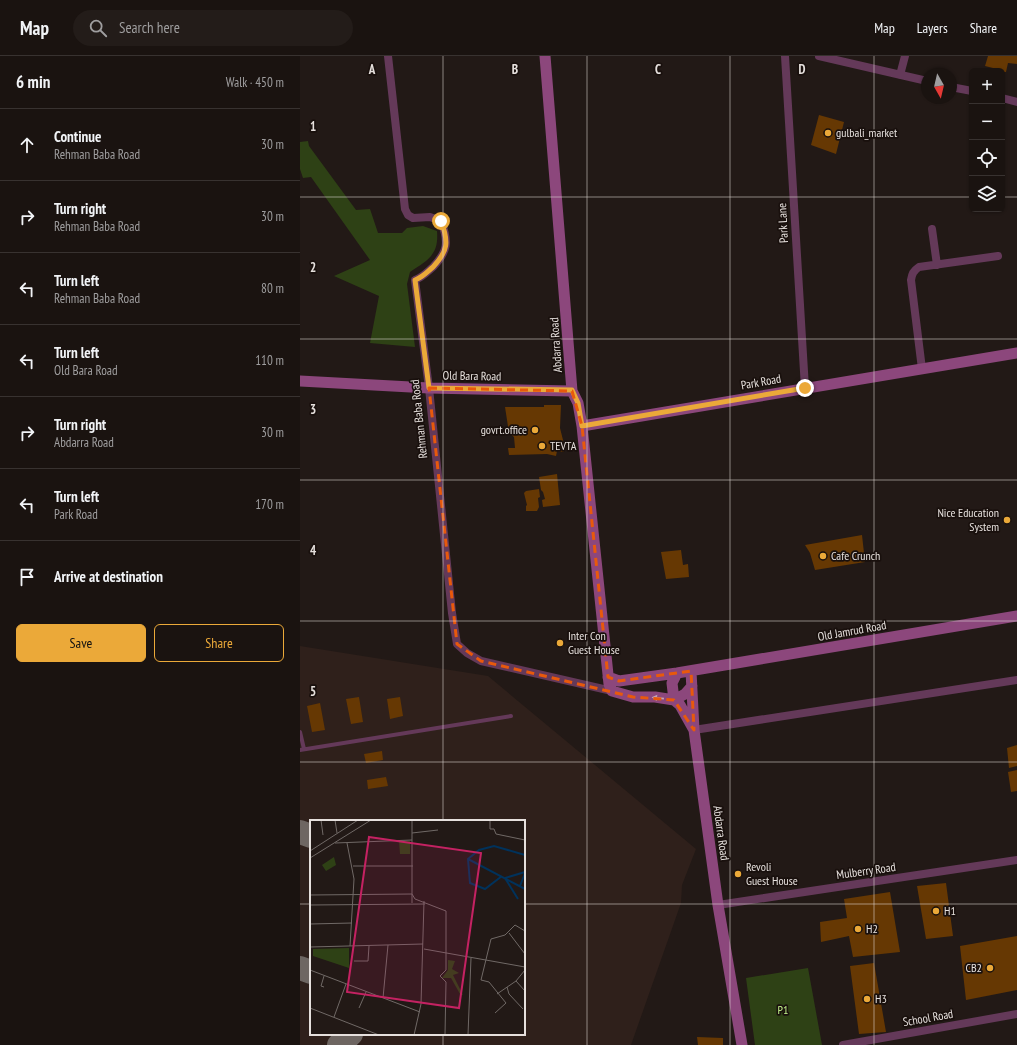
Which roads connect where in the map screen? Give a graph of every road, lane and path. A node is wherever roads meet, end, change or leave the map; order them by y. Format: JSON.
{"nodes":[{"id":1,"x":388,"y":56,"type":"edge"},
{"id":2,"x":545,"y":56,"type":"edge"},
{"id":3,"x":785,"y":56,"type":"edge"},
{"id":4,"x":819,"y":56,"type":"edge"},
{"id":5,"x":905,"y":56,"type":"edge"},
{"id":6,"x":900,"y":75,"type":"junction"},
{"id":7,"x":921,"y":80,"type":"edge"},
{"id":8,"x":957,"y":88,"type":"edge"},
{"id":9,"x":969,"y":91,"type":"edge"},
{"id":10,"x":1005,"y":99,"type":"edge"},
{"id":11,"x":1017,"y":102,"type":"edge"},
{"id":12,"x":932,"y":229,"type":"dead end"},
{"id":13,"x":998,"y":256,"type":"dead end"},
{"id":14,"x":937,"y":265,"type":"junction"},
{"id":15,"x":1017,"y":353,"type":"edge"},
{"id":16,"x":922,"y":369,"type":"junction"},
{"id":17,"x":300,"y":381,"type":"edge"},
{"id":18,"x":429,"y":388,"type":"junction"},
{"id":19,"x":805,"y":388,"type":"junction"},
{"id":20,"x":572,"y":390,"type":"junction"},
{"id":21,"x":582,"y":426,"type":"junction"},
{"id":22,"x":1017,"y":616,"type":"edge"},
{"id":23,"x":692,"y":671,"type":"junction"},
{"id":24,"x":677,"y":673,"type":"junction"},
{"id":25,"x":608,"y":677,"type":"junction"},
{"id":26,"x":1017,"y":680,"type":"edge"},
{"id":27,"x":692,"y":686,"type":"junction"},
{"id":28,"x":612,"y":691,"type":"junction"},
{"id":29,"x":674,"y":700,"type":"junction"},
{"id":30,"x":511,"y":716,"type":"dead end"},
{"id":31,"x":694,"y":730,"type":"junction"},
{"id":32,"x":300,"y":732,"type":"edge"},
{"id":33,"x":302,"y":749,"type":"edge"},
{"id":34,"x":1017,"y":860,"type":"edge"},
{"id":35,"x":718,"y":905,"type":"junction"},
{"id":36,"x":1017,"y":1014,"type":"edge"},
{"id":37,"x":742,"y":1045,"type":"edge"},
{"id":38,"x":843,"y":1045,"type":"edge"}],
"edges":[{"from":1,"to":18,"type":"street","name":"Rehman Baba Road"},
{"from":2,"to":20,"type":"street","name":"Abdarra Road"},
{"from":3,"to":19,"type":"street","name":"Park Lane"},
{"from":4,"to":6,"type":"street"},
{"from":5,"to":6,"type":"street"},
{"from":6,"to":7,"type":"street"},
{"from":8,"to":9,"type":"street"},
{"from":10,"to":11,"type":"street"},
{"from":12,"to":14,"type":"street"},
{"from":13,"to":14,"type":"street"},
{"from":14,"to":16,"type":"street"},
{"from":15,"to":16,"type":"street","name":"Park Road"},
{"from":16,"to":19,"type":"street","name":"Park Road"},
{"from":17,"to":18,"type":"street","name":"Old Bara Road"},
{"from":18,"to":20,"type":"street","name":"Old Bara Road"},
{"from":18,"to":28,"type":"street","name":"Rehman Baba Road"},
{"from":19,"to":21,"type":"street","name":"Park Road"},
{"from":20,"to":21,"type":"street","name":"Abdarra Road"},
{"from":21,"to":25,"type":"street","name":"Abdarra Road"},
{"from":22,"to":23,"type":"street","name":"Old Jamrud Road"},
{"from":23,"to":24,"type":"street","name":"Old Jamrud Road"},
{"from":23,"to":27,"type":"street","name":"Abdarra Road"},
{"from":24,"to":25,"type":"street","name":"Old Jamrud Road"},
{"from":24,"to":29,"type":"street"},
{"from":25,"to":28,"type":"street"},
{"from":26,"to":31,"type":"street"},
{"from":27,"to":29,"type":"street"},
{"from":27,"to":31,"type":"street","name":"Abdarra Road"},
{"from":29,"to":28,"type":"street","one_way":true},
{"from":29,"to":31,"type":"street"},
{"from":30,"to":33,"type":"lane"},
{"from":31,"to":35,"type":"street","name":"Abdarra Road"},
{"from":32,"to":33,"type":"lane"},
{"from":34,"to":35,"type":"street","name":"Mulberry Road"},
{"from":35,"to":37,"type":"street","name":"Abdarra Road"},
{"from":36,"to":38,"type":"street","name":"School Road"}]}
